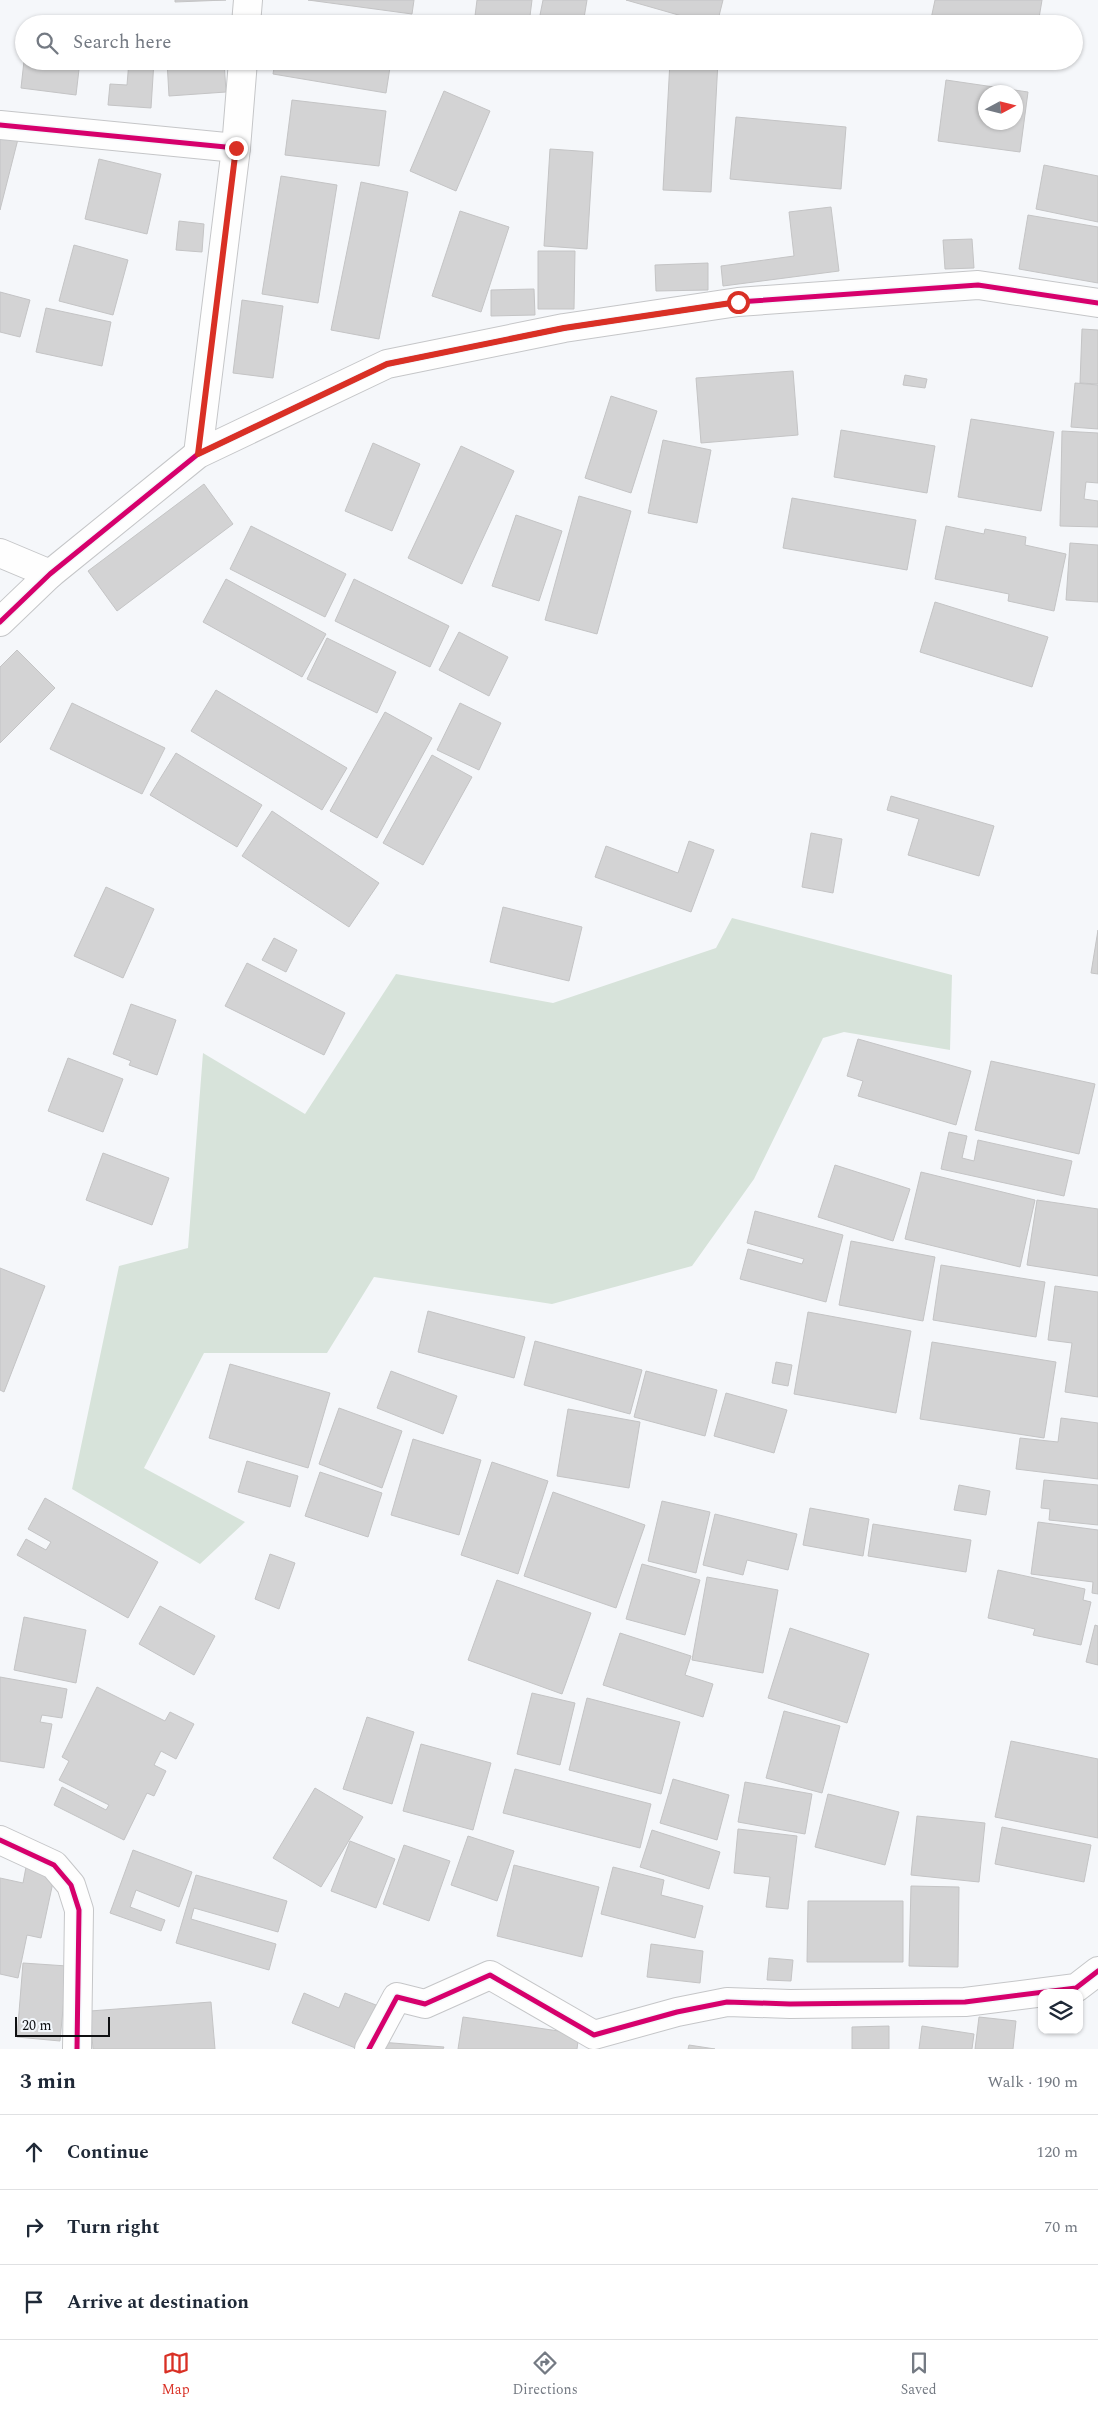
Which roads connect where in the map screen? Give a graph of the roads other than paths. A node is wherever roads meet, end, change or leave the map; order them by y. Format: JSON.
{"nodes":[{"id":1,"x":248,"y":0,"type":"edge"},
{"id":2,"x":247,"y":15,"type":"edge"},
{"id":3,"x":242,"y":70,"type":"edge"},
{"id":4,"x":0,"y":125,"type":"edge"},
{"id":5,"x":236,"y":148,"type":"junction"},
{"id":6,"x":1098,"y":303,"type":"edge"},
{"id":7,"x":198,"y":454,"type":"junction"},
{"id":8,"x":0,"y":553,"type":"edge"},
{"id":9,"x":50,"y":574,"type":"junction"},
{"id":10,"x":0,"y":622,"type":"edge"},
{"id":11,"x":0,"y":1840,"type":"edge"},
{"id":12,"x":1098,"y":1971,"type":"edge"},
{"id":13,"x":593,"y":2042,"type":"edge"},
{"id":14,"x":77,"y":2049,"type":"edge"},
{"id":15,"x":369,"y":2049,"type":"edge"}],
"edges":[{"from":1,"to":2,"type":"street"},
{"from":3,"to":5,"type":"street"},
{"from":4,"to":5,"type":"street"},
{"from":5,"to":7,"type":"street"},
{"from":6,"to":7,"type":"street"},
{"from":7,"to":9,"type":"street"},
{"from":8,"to":9,"type":"street"},
{"from":9,"to":10,"type":"street"},
{"from":11,"to":14,"type":"street"},
{"from":12,"to":13,"type":"street"},
{"from":13,"to":15,"type":"street"}]}
